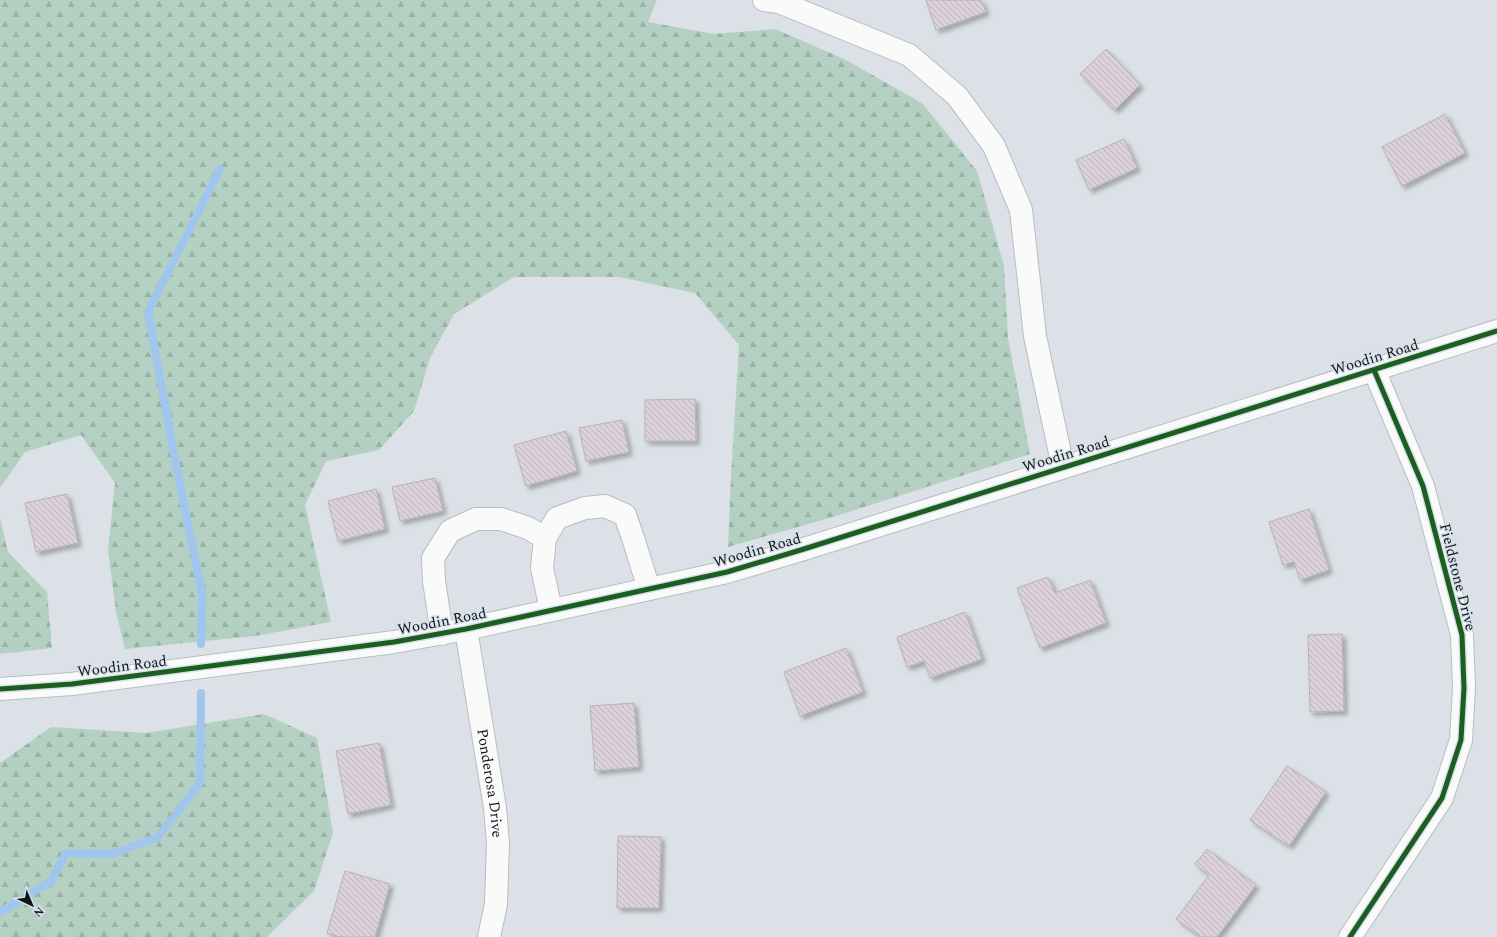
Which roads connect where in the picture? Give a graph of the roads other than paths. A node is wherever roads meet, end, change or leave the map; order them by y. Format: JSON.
{"nodes":[{"id":1,"x":764,"y":0,"type":"edge"},
{"id":2,"x":1497,"y":331,"type":"edge"},
{"id":3,"x":1374,"y":370,"type":"junction"},
{"id":4,"x":1063,"y":467,"type":"junction"},
{"id":5,"x":545,"y":538,"type":"junction"},
{"id":6,"x":649,"y":589,"type":"junction"},
{"id":7,"x":551,"y":610,"type":"junction"},
{"id":8,"x":466,"y":629,"type":"junction"},
{"id":9,"x":442,"y":634,"type":"junction"},
{"id":10,"x":0,"y":689,"type":"edge"},
{"id":11,"x":489,"y":937,"type":"edge"},
{"id":12,"x":1350,"y":937,"type":"edge"}],
"edges":[{"from":1,"to":4,"type":"street"},
{"from":2,"to":3,"type":"street","name":"Woodin Road"},
{"from":3,"to":4,"type":"street","name":"Woodin Road"},
{"from":3,"to":12,"type":"street","name":"Fieldstone Drive"},
{"from":4,"to":6,"type":"street","name":"Woodin Road"},
{"from":5,"to":6,"type":"street"},
{"from":5,"to":7,"type":"street"},
{"from":5,"to":9,"type":"street"},
{"from":6,"to":7,"type":"street","name":"Woodin Road"},
{"from":7,"to":8,"type":"street","name":"Woodin Road"},
{"from":8,"to":9,"type":"street","name":"Woodin Road"},
{"from":8,"to":11,"type":"street","name":"Ponderosa Drive"},
{"from":9,"to":10,"type":"street","name":"Woodin Road"}]}
